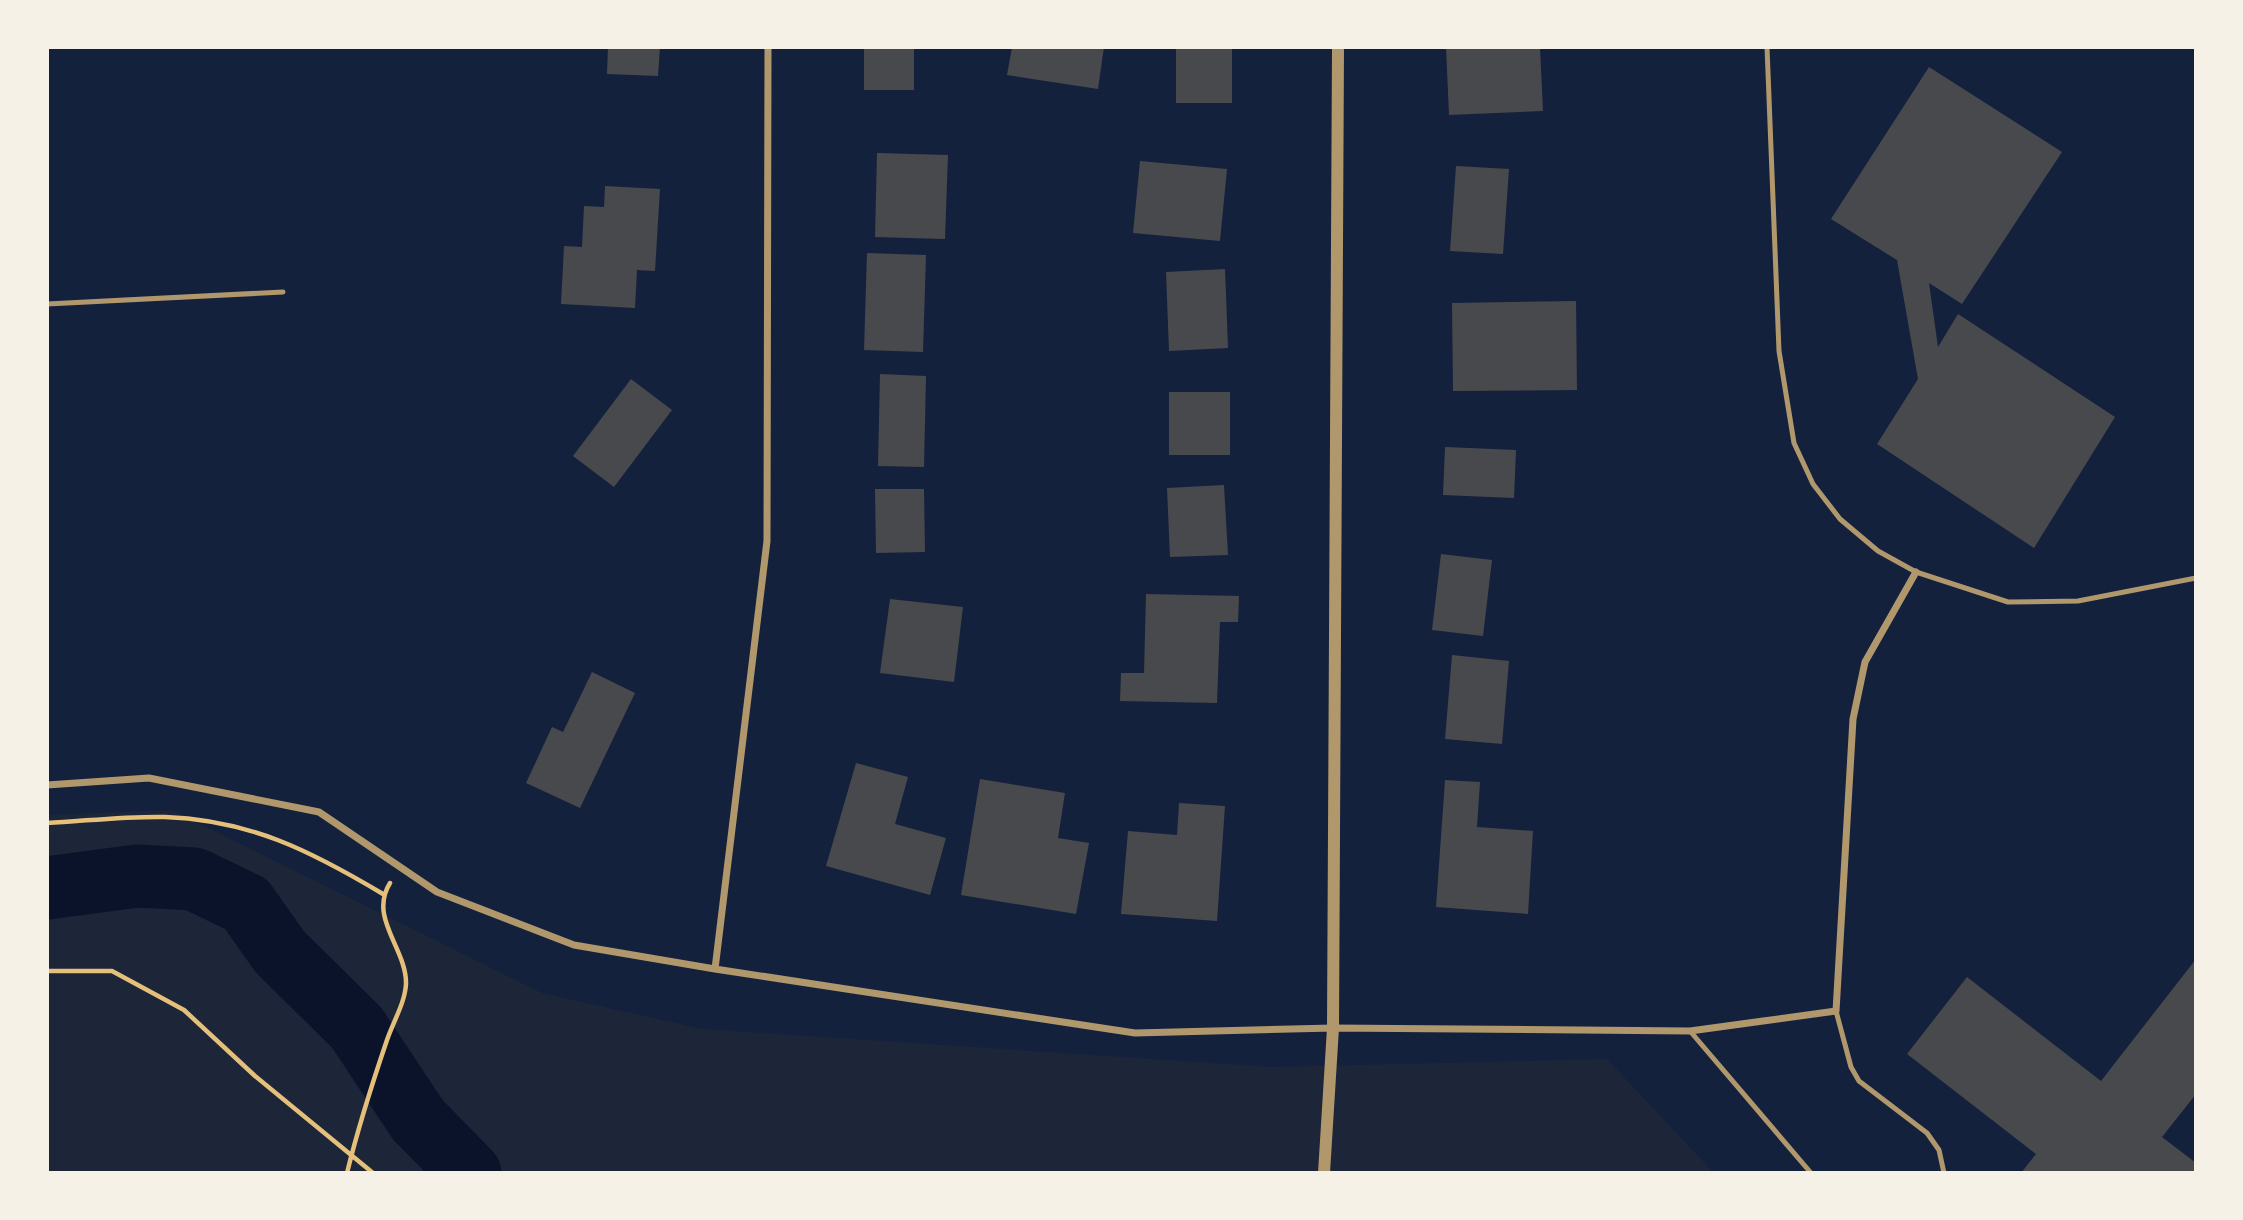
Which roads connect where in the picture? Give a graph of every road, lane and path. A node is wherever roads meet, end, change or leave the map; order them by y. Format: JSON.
{"nodes":[{"id":1,"x":768,"y":47,"type":"edge"},
{"id":2,"x":1338,"y":47,"type":"edge"},
{"id":3,"x":1767,"y":47,"type":"edge"},
{"id":4,"x":283,"y":292,"type":"dead end"},
{"id":5,"x":47,"y":304,"type":"edge"},
{"id":6,"x":1916,"y":572,"type":"junction"},
{"id":7,"x":2196,"y":578,"type":"edge"},
{"id":8,"x":47,"y":785,"type":"edge"},
{"id":9,"x":47,"y":823,"type":"edge"},
{"id":10,"x":400,"y":867,"type":"junction"},
{"id":11,"x":383,"y":894,"type":"junction"},
{"id":12,"x":715,"y":969,"type":"junction"},
{"id":13,"x":47,"y":971,"type":"edge"},
{"id":14,"x":1836,"y":1012,"type":"junction"},
{"id":15,"x":1333,"y":1028,"type":"junction"},
{"id":16,"x":1690,"y":1031,"type":"junction"},
{"id":17,"x":351,"y":1156,"type":"junction"},
{"id":18,"x":347,"y":1173,"type":"edge"},
{"id":19,"x":373,"y":1173,"type":"edge"},
{"id":20,"x":1324,"y":1173,"type":"edge"},
{"id":21,"x":1811,"y":1173,"type":"edge"},
{"id":22,"x":1944,"y":1173,"type":"edge"}],
"edges":[{"from":1,"to":12,"type":"street"},
{"from":2,"to":15,"type":"street"},
{"from":3,"to":6,"type":"lane"},
{"from":4,"to":5,"type":"lane"},
{"from":6,"to":7,"type":"lane"},
{"from":6,"to":14,"type":"street"},
{"from":8,"to":10,"type":"street"},
{"from":9,"to":11,"type":"path"},
{"from":10,"to":11,"type":"path"},
{"from":10,"to":12,"type":"street"},
{"from":11,"to":17,"type":"path"},
{"from":12,"to":15,"type":"street"},
{"from":13,"to":17,"type":"path"},
{"from":14,"to":16,"type":"street"},
{"from":14,"to":22,"type":"lane"},
{"from":15,"to":16,"type":"street"},
{"from":15,"to":20,"type":"street"},
{"from":16,"to":21,"type":"lane"},
{"from":17,"to":18,"type":"path"},
{"from":17,"to":19,"type":"path"}]}
